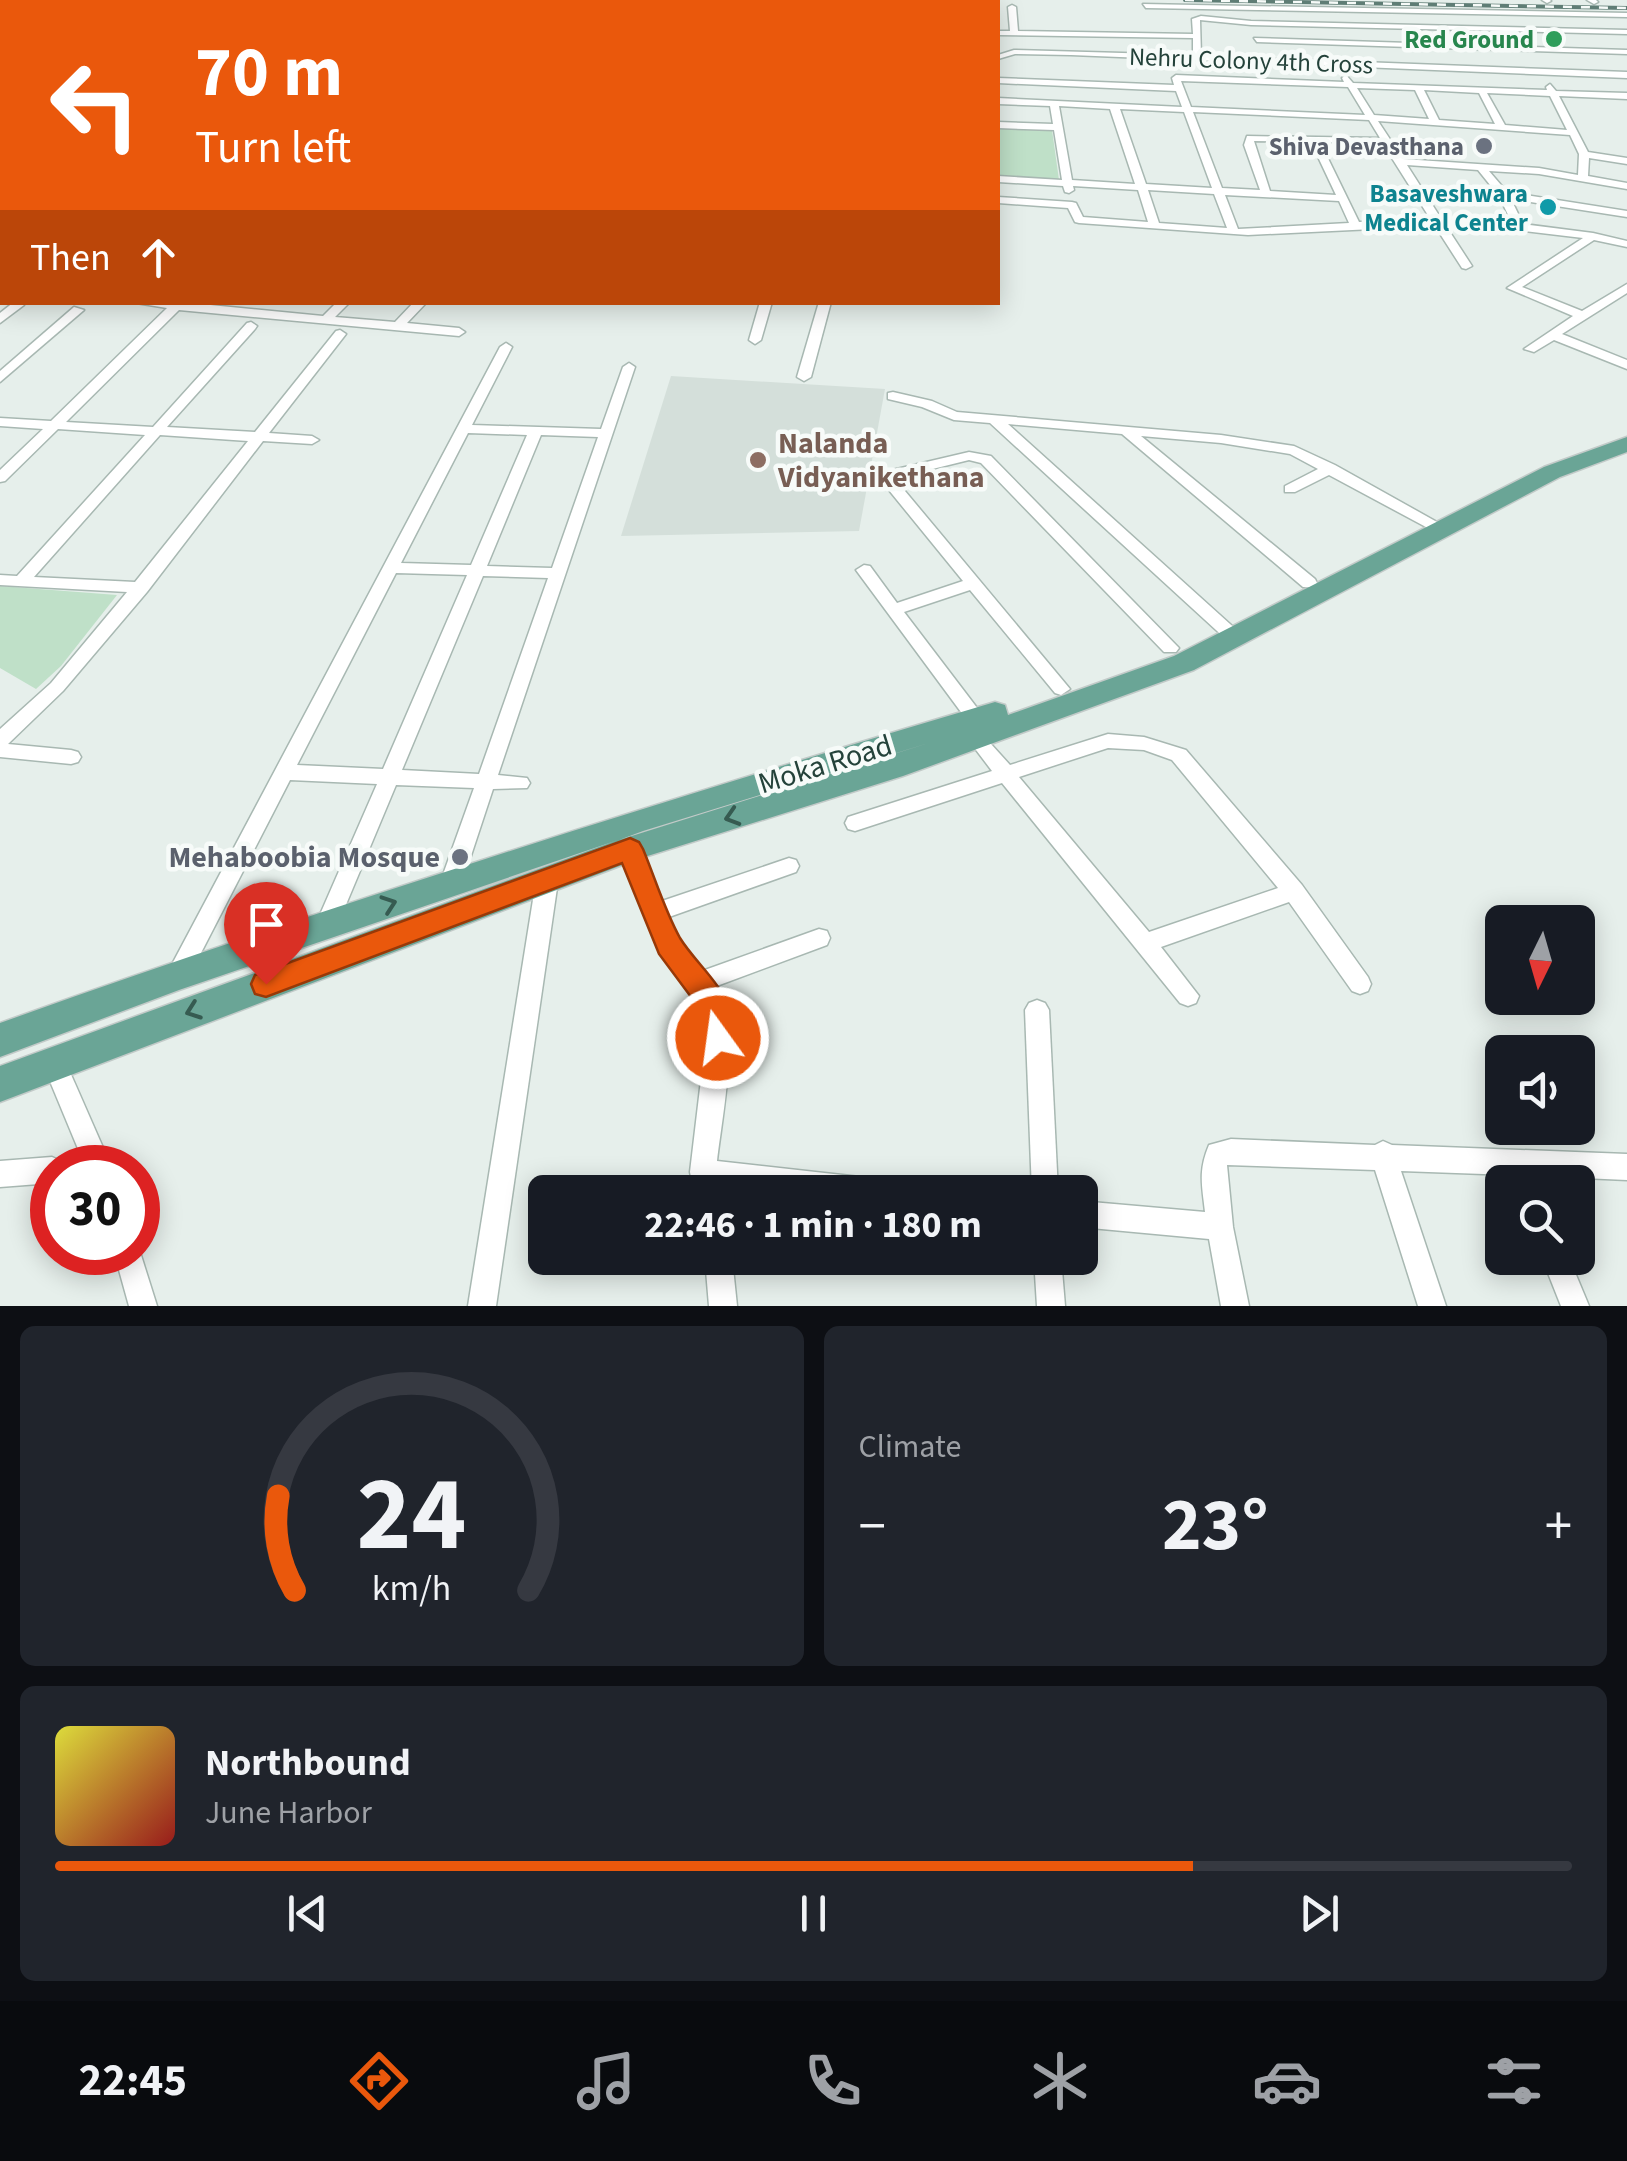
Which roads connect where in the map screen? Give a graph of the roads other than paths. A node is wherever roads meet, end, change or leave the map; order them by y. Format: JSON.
{"nodes":[{"id":1,"x":1146,"y":6,"type":"dead end"},
{"id":2,"x":1012,"y":7,"type":"dead end"},
{"id":3,"x":1240,"y":9,"type":"junction"},
{"id":4,"x":1339,"y":10,"type":"junction"},
{"id":5,"x":1478,"y":12,"type":"junction"},
{"id":6,"x":1627,"y":15,"type":"edge"},
{"id":7,"x":1067,"y":19,"type":"dead end"},
{"id":8,"x":1126,"y":20,"type":"dead end"},
{"id":9,"x":1250,"y":22,"type":"junction"},
{"id":10,"x":1351,"y":26,"type":"junction"},
{"id":11,"x":1410,"y":27,"type":"junction"},
{"id":12,"x":1498,"y":29,"type":"junction"},
{"id":13,"x":1596,"y":32,"type":"junction"},
{"id":14,"x":1627,"y":32,"type":"edge"},
{"id":15,"x":1000,"y":33,"type":"edge"},
{"id":16,"x":1014,"y":33,"type":"junction"},
{"id":17,"x":1068,"y":35,"type":"junction"},
{"id":18,"x":1143,"y":35,"type":"junction"},
{"id":19,"x":1196,"y":36,"type":"junction"},
{"id":20,"x":1257,"y":40,"type":"junction"},
{"id":21,"x":1390,"y":44,"type":"junction"},
{"id":22,"x":1427,"y":46,"type":"junction"},
{"id":23,"x":1522,"y":49,"type":"junction"},
{"id":24,"x":1540,"y":50,"type":"junction"},
{"id":25,"x":1626,"y":52,"type":"edge"},
{"id":26,"x":1072,"y":53,"type":"junction"},
{"id":27,"x":1142,"y":56,"type":"junction"},
{"id":28,"x":1197,"y":58,"type":"junction"},
{"id":29,"x":1261,"y":61,"type":"junction"},
{"id":30,"x":1006,"y":62,"type":"edge"},
{"id":31,"x":1338,"y":64,"type":"junction"},
{"id":32,"x":1406,"y":66,"type":"junction"},
{"id":33,"x":1075,"y":72,"type":"dead end"},
{"id":34,"x":1540,"y":72,"type":"junction"},
{"id":35,"x":1562,"y":72,"type":"junction"},
{"id":36,"x":1144,"y":75,"type":"dead end"},
{"id":37,"x":1627,"y":75,"type":"edge"},
{"id":38,"x":1218,"y":78,"type":"junction"},
{"id":39,"x":1000,"y":80,"type":"edge"},
{"id":40,"x":1349,"y":83,"type":"junction"},
{"id":41,"x":1418,"y":87,"type":"junction"},
{"id":42,"x":1177,"y":88,"type":"junction"},
{"id":43,"x":1481,"y":90,"type":"junction"},
{"id":44,"x":1554,"y":93,"type":"junction"},
{"id":45,"x":1627,"y":96,"type":"edge"},
{"id":46,"x":1000,"y":101,"type":"edge"},
{"id":47,"x":1054,"y":104,"type":"junction"},
{"id":48,"x":1114,"y":106,"type":"junction"},
{"id":49,"x":1186,"y":109,"type":"junction"},
{"id":50,"x":1230,"y":111,"type":"junction"},
{"id":51,"x":1371,"y":118,"type":"junction"},
{"id":52,"x":1435,"y":122,"type":"junction"},
{"id":53,"x":1000,"y":125,"type":"edge"},
{"id":54,"x":1057,"y":127,"type":"junction"},
{"id":55,"x":1501,"y":127,"type":"junction"},
{"id":56,"x":1574,"y":133,"type":"junction"},
{"id":57,"x":1314,"y":138,"type":"junction"},
{"id":58,"x":1386,"y":141,"type":"junction"},
{"id":59,"x":1584,"y":154,"type":"junction"},
{"id":60,"x":1627,"y":160,"type":"edge"},
{"id":61,"x":1403,"y":162,"type":"junction"},
{"id":62,"x":1480,"y":166,"type":"junction"},
{"id":63,"x":1583,"y":177,"type":"junction"},
{"id":64,"x":1000,"y":179,"type":"edge"},
{"id":65,"x":1068,"y":183,"type":"junction"},
{"id":66,"x":1627,"y":186,"type":"edge"},
{"id":67,"x":1143,"y":188,"type":"junction"},
{"id":68,"x":1218,"y":192,"type":"junction"},
{"id":69,"x":1266,"y":194,"type":"junction"},
{"id":70,"x":1504,"y":195,"type":"junction"},
{"id":71,"x":1342,"y":198,"type":"junction"},
{"id":72,"x":1000,"y":200,"type":"edge"},
{"id":73,"x":1072,"y":205,"type":"junction"},
{"id":74,"x":1627,"y":214,"type":"edge"},
{"id":75,"x":1355,"y":224,"type":"junction"},
{"id":76,"x":1155,"y":226,"type":"junction"},
{"id":77,"x":1439,"y":226,"type":"junction"},
{"id":78,"x":1520,"y":229,"type":"junction"},
{"id":79,"x":1233,"y":230,"type":"junction"},
{"id":80,"x":1593,"y":236,"type":"junction"},
{"id":81,"x":1627,"y":244,"type":"edge"},
{"id":82,"x":1466,"y":266,"type":"dead end"},
{"id":83,"x":1626,"y":289,"type":"edge"},
{"id":84,"x":18,"y":305,"type":"edge"},
{"id":85,"x":166,"y":305,"type":"edge"},
{"id":86,"x":341,"y":305,"type":"edge"},
{"id":87,"x":418,"y":305,"type":"edge"},
{"id":88,"x":765,"y":305,"type":"edge"},
{"id":89,"x":823,"y":305,"type":"edge"},
{"id":90,"x":176,"y":306,"type":"junction"},
{"id":91,"x":78,"y":310,"type":"dead end"},
{"id":92,"x":1583,"y":316,"type":"junction"},
{"id":93,"x":0,"y":320,"type":"edge"},
{"id":94,"x":325,"y":320,"type":"junction"},
{"id":95,"x":251,"y":326,"type":"dead end"},
{"id":96,"x":398,"y":326,"type":"junction"},
{"id":97,"x":459,"y":332,"type":"dead end"},
{"id":98,"x":340,"y":334,"type":"dead end"},
{"id":99,"x":1554,"y":335,"type":"junction"},
{"id":100,"x":756,"y":340,"type":"dead end"},
{"id":101,"x":506,"y":346,"type":"dead end"},
{"id":102,"x":1530,"y":349,"type":"dead end"},
{"id":103,"x":1627,"y":365,"type":"edge"},
{"id":104,"x":629,"y":367,"type":"dead end"},
{"id":105,"x":804,"y":377,"type":"dead end"},
{"id":106,"x":0,"y":378,"type":"edge"},
{"id":107,"x":893,"y":396,"type":"dead end"},
{"id":108,"x":994,"y":419,"type":"junction"},
{"id":109,"x":0,"y":422,"type":"edge"},
{"id":110,"x":55,"y":426,"type":"junction"},
{"id":111,"x":464,"y":429,"type":"junction"},
{"id":112,"x":156,"y":430,"type":"junction"},
{"id":113,"x":536,"y":431,"type":"junction"},
{"id":114,"x":1127,"y":432,"type":"junction"},
{"id":115,"x":607,"y":433,"type":"junction"},
{"id":116,"x":1627,"y":433,"type":"edge"},
{"id":117,"x":258,"y":436,"type":"junction"},
{"id":118,"x":312,"y":440,"type":"dead end"},
{"id":119,"x":1627,"y":444,"type":"edge"},
{"id":120,"x":1330,"y":468,"type":"junction"},
{"id":121,"x":0,"y":478,"type":"edge"},
{"id":122,"x":1290,"y":489,"type":"dead end"},
{"id":123,"x":1436,"y":526,"type":"junction"},
{"id":124,"x":391,"y":568,"type":"junction"},
{"id":125,"x":864,"y":570,"type":"dead end"},
{"id":126,"x":478,"y":571,"type":"junction"},
{"id":127,"x":558,"y":572,"type":"junction"},
{"id":128,"x":0,"y":580,"type":"edge"},
{"id":129,"x":21,"y":581,"type":"junction"},
{"id":130,"x":1309,"y":583,"type":"junction"},
{"id":131,"x":972,"y":584,"type":"junction"},
{"id":132,"x":141,"y":588,"type":"junction"},
{"id":133,"x":894,"y":610,"type":"junction"},
{"id":134,"x":1228,"y":631,"type":"junction"},
{"id":135,"x":1170,"y":648,"type":"junction"},
{"id":136,"x":1061,"y":688,"type":"junction"},
{"id":137,"x":979,"y":730,"type":"junction"},
{"id":138,"x":0,"y":740,"type":"edge"},
{"id":139,"x":0,"y":750,"type":"edge"},
{"id":140,"x":71,"y":757,"type":"dead end"},
{"id":141,"x":284,"y":772,"type":"junction"},
{"id":142,"x":1001,"y":773,"type":"junction"},
{"id":143,"x":391,"y":776,"type":"junction"},
{"id":144,"x":487,"y":780,"type":"junction"},
{"id":145,"x":520,"y":783,"type":"dead end"},
{"id":146,"x":856,"y":823,"type":"dead end"},
{"id":147,"x":630,"y":849,"type":"junction"},
{"id":148,"x":789,"y":866,"type":"dead end"},
{"id":149,"x":547,"y":882,"type":"junction"},
{"id":150,"x":450,"y":883,"type":"junction"},
{"id":151,"x":1294,"y":891,"type":"junction"},
{"id":152,"x":655,"y":913,"type":"junction"},
{"id":153,"x":326,"y":926,"type":"junction"},
{"id":154,"x":819,"y":938,"type":"dead end"},
{"id":155,"x":1146,"y":943,"type":"junction"},
{"id":156,"x":178,"y":975,"type":"junction"},
{"id":157,"x":698,"y":983,"type":"junction"},
{"id":158,"x":1360,"y":984,"type":"dead end"},
{"id":159,"x":1188,"y":996,"type":"dead end"},
{"id":160,"x":1037,"y":1010,"type":"dead end"},
{"id":161,"x":0,"y":1040,"type":"edge"},
{"id":162,"x":54,"y":1062,"type":"junction"},
{"id":163,"x":0,"y":1084,"type":"edge"},
{"id":164,"x":90,"y":1145,"type":"edge"},
{"id":165,"x":1383,"y":1154,"type":"junction"},
{"id":166,"x":1627,"y":1166,"type":"edge"},
{"id":167,"x":1485,"y":1167,"type":"edge"},
{"id":168,"x":1595,"y":1168,"type":"edge"},
{"id":169,"x":30,"y":1172,"type":"edge"},
{"id":170,"x":0,"y":1174,"type":"edge"},
{"id":171,"x":706,"y":1175,"type":"edge"},
{"id":172,"x":1044,"y":1175,"type":"edge"},
{"id":173,"x":1098,"y":1216,"type":"edge"},
{"id":174,"x":1220,"y":1227,"type":"junction"},
{"id":175,"x":134,"y":1275,"type":"edge"},
{"id":176,"x":720,"y":1275,"type":"edge"},
{"id":177,"x":1049,"y":1275,"type":"edge"},
{"id":178,"x":1563,"y":1275,"type":"edge"},
{"id":179,"x":143,"y":1306,"type":"edge"},
{"id":180,"x":482,"y":1306,"type":"edge"},
{"id":181,"x":723,"y":1306,"type":"edge"},
{"id":182,"x":1051,"y":1306,"type":"edge"},
{"id":183,"x":1235,"y":1306,"type":"edge"},
{"id":184,"x":1432,"y":1306,"type":"edge"},
{"id":185,"x":1575,"y":1306,"type":"edge"}],
"edges":[{"from":1,"to":3,"type":"street"},
{"from":2,"to":16,"type":"street"},
{"from":3,"to":4,"type":"street"},
{"from":3,"to":9,"type":"street"},
{"from":4,"to":5,"type":"street"},
{"from":4,"to":10,"type":"street"},
{"from":5,"to":6,"type":"street"},
{"from":5,"to":12,"type":"street"},
{"from":7,"to":17,"type":"street"},
{"from":8,"to":18,"type":"street"},
{"from":9,"to":10,"type":"street"},
{"from":9,"to":19,"type":"street"},
{"from":9,"to":20,"type":"street"},
{"from":10,"to":11,"type":"street"},
{"from":11,"to":12,"type":"street"},
{"from":11,"to":22,"type":"street"},
{"from":12,"to":13,"type":"street"},
{"from":12,"to":23,"type":"street"},
{"from":13,"to":14,"type":"street"},
{"from":13,"to":25,"type":"street"},
{"from":15,"to":16,"type":"street"},
{"from":16,"to":17,"type":"street"},
{"from":17,"to":18,"type":"street"},
{"from":17,"to":26,"type":"street"},
{"from":18,"to":19,"type":"street"},
{"from":18,"to":27,"type":"street"},
{"from":19,"to":28,"type":"street"},
{"from":20,"to":21,"type":"street"},
{"from":20,"to":29,"type":"street"},
{"from":21,"to":22,"type":"street"},
{"from":21,"to":32,"type":"street"},
{"from":22,"to":23,"type":"street"},
{"from":23,"to":24,"type":"street"},
{"from":24,"to":25,"type":"street"},
{"from":24,"to":35,"type":"street"},
{"from":26,"to":27,"type":"street","name":"Nehru Colony 4th Cross"},
{"from":26,"to":30,"type":"street","name":"Nehru Colony 4th Cross"},
{"from":26,"to":33,"type":"street"},
{"from":27,"to":28,"type":"street","name":"Nehru Colony 4th Cross"},
{"from":27,"to":36,"type":"street"},
{"from":28,"to":29,"type":"street","name":"Nehru Colony 4th Cross"},
{"from":29,"to":31,"type":"street","name":"Nehru Colony 4th Cross"},
{"from":31,"to":32,"type":"street","name":"Nehru Colony 4th Cross"},
{"from":31,"to":40,"type":"street"},
{"from":32,"to":34,"type":"street","name":"Nehru Colony 4th Cross"},
{"from":34,"to":35,"type":"street","name":"Nehru Colony 4th Cross"},
{"from":34,"to":44,"type":"street"},
{"from":35,"to":37,"type":"street","name":"Nehru Colony 4th Cross"},
{"from":38,"to":40,"type":"street"},
{"from":38,"to":42,"type":"street"},
{"from":38,"to":50,"type":"street"},
{"from":39,"to":42,"type":"street"},
{"from":40,"to":41,"type":"street"},
{"from":40,"to":51,"type":"street"},
{"from":41,"to":43,"type":"street"},
{"from":41,"to":52,"type":"street"},
{"from":42,"to":49,"type":"street"},
{"from":43,"to":44,"type":"street"},
{"from":43,"to":55,"type":"street"},
{"from":44,"to":45,"type":"street"},
{"from":44,"to":56,"type":"street"},
{"from":46,"to":47,"type":"street"},
{"from":47,"to":48,"type":"street"},
{"from":47,"to":54,"type":"street"},
{"from":48,"to":49,"type":"street"},
{"from":48,"to":67,"type":"street"},
{"from":49,"to":50,"type":"street"},
{"from":49,"to":68,"type":"street"},
{"from":50,"to":51,"type":"street"},
{"from":51,"to":52,"type":"street"},
{"from":51,"to":58,"type":"street"},
{"from":52,"to":55,"type":"street"},
{"from":53,"to":54,"type":"street"},
{"from":54,"to":65,"type":"street"},
{"from":55,"to":56,"type":"street"},
{"from":56,"to":59,"type":"street"},
{"from":57,"to":58,"type":"street"},
{"from":57,"to":69,"type":"street"},
{"from":57,"to":71,"type":"street"},
{"from":58,"to":61,"type":"street"},
{"from":59,"to":60,"type":"street"},
{"from":59,"to":63,"type":"street"},
{"from":61,"to":62,"type":"street"},
{"from":61,"to":77,"type":"street"},
{"from":62,"to":63,"type":"street"},
{"from":62,"to":70,"type":"street"},
{"from":63,"to":66,"type":"street"},
{"from":64,"to":65,"type":"street"},
{"from":65,"to":67,"type":"street"},
{"from":65,"to":73,"type":"street"},
{"from":67,"to":68,"type":"street"},
{"from":67,"to":76,"type":"street"},
{"from":68,"to":69,"type":"street"},
{"from":68,"to":79,"type":"street"},
{"from":69,"to":71,"type":"street"},
{"from":70,"to":74,"type":"street"},
{"from":70,"to":78,"type":"street"},
{"from":71,"to":75,"type":"street"},
{"from":72,"to":73,"type":"street"},
{"from":73,"to":76,"type":"street"},
{"from":75,"to":77,"type":"street"},
{"from":75,"to":79,"type":"street"},
{"from":76,"to":79,"type":"street"},
{"from":77,"to":78,"type":"street"},
{"from":77,"to":82,"type":"street"},
{"from":78,"to":80,"type":"street"},
{"from":80,"to":81,"type":"street"},
{"from":80,"to":92,"type":"street"},
{"from":83,"to":92,"type":"street"},
{"from":84,"to":93,"type":"street"},
{"from":85,"to":90,"type":"street"},
{"from":86,"to":94,"type":"street"},
{"from":87,"to":96,"type":"street"},
{"from":88,"to":100,"type":"street"},
{"from":89,"to":105,"type":"street"},
{"from":90,"to":94,"type":"street"},
{"from":90,"to":110,"type":"street"},
{"from":91,"to":106,"type":"street"},
{"from":92,"to":99,"type":"street"},
{"from":94,"to":96,"type":"street"},
{"from":95,"to":112,"type":"street"},
{"from":96,"to":97,"type":"street"},
{"from":98,"to":117,"type":"street"},
{"from":99,"to":102,"type":"street"},
{"from":99,"to":103,"type":"street"},
{"from":101,"to":111,"type":"street"},
{"from":104,"to":115,"type":"street"},
{"from":107,"to":108,"type":"street"},
{"from":108,"to":114,"type":"street"},
{"from":108,"to":134,"type":"street"},
{"from":109,"to":110,"type":"street"},
{"from":110,"to":112,"type":"street"},
{"from":110,"to":121,"type":"street"},
{"from":111,"to":113,"type":"street"},
{"from":111,"to":124,"type":"street"},
{"from":112,"to":117,"type":"street"},
{"from":112,"to":129,"type":"street"},
{"from":113,"to":115,"type":"street"},
{"from":113,"to":126,"type":"street"},
{"from":114,"to":120,"type":"street"},
{"from":114,"to":130,"type":"street"},
{"from":115,"to":127,"type":"street"},
{"from":116,"to":123,"type":"main road","name":"Moka Road"},
{"from":117,"to":118,"type":"street"},
{"from":117,"to":132,"type":"street"},
{"from":119,"to":123,"type":"main road","name":"Moka Road"},
{"from":120,"to":122,"type":"street"},
{"from":120,"to":123,"type":"street"},
{"from":123,"to":130,"type":"main road","name":"Moka Road"},
{"from":123,"to":134,"type":"main road","name":"Moka Road"},
{"from":124,"to":126,"type":"street"},
{"from":124,"to":141,"type":"street"},
{"from":125,"to":133,"type":"street"},
{"from":126,"to":127,"type":"street"},
{"from":126,"to":143,"type":"street"},
{"from":127,"to":144,"type":"street"},
{"from":128,"to":129,"type":"street"},
{"from":129,"to":132,"type":"street"},
{"from":130,"to":134,"type":"main road","name":"Moka Road"},
{"from":131,"to":133,"type":"street"},
{"from":131,"to":135,"type":"street"},
{"from":131,"to":136,"type":"street"},
{"from":132,"to":138,"type":"street"},
{"from":133,"to":137,"type":"street"},
{"from":134,"to":135,"type":"main road","name":"Moka Road"},
{"from":134,"to":137,"type":"main road","name":"Moka Road"},
{"from":135,"to":136,"type":"main road","name":"Moka Road"},
{"from":136,"to":137,"type":"main road","name":"Moka Road"},
{"from":137,"to":142,"type":"street"},
{"from":137,"to":147,"type":"main road","name":"Moka Road","one_way":true},
{"from":137,"to":150,"type":"main road","name":"Moka Road"},
{"from":139,"to":140,"type":"street"},
{"from":141,"to":143,"type":"street"},
{"from":141,"to":156,"type":"street"},
{"from":142,"to":146,"type":"street"},
{"from":142,"to":151,"type":"street"},
{"from":142,"to":155,"type":"street"},
{"from":143,"to":144,"type":"street"},
{"from":143,"to":153,"type":"street"},
{"from":144,"to":145,"type":"street"},
{"from":144,"to":150,"type":"street"},
{"from":147,"to":149,"type":"main road","name":"Moka Road"},
{"from":147,"to":152,"type":"street"},
{"from":148,"to":152,"type":"street"},
{"from":149,"to":162,"type":"main road","one_way":true},
{"from":149,"to":180,"type":"street"},
{"from":153,"to":150,"type":"main road","name":"Moka Road","one_way":true},
{"from":151,"to":155,"type":"street"},
{"from":151,"to":158,"type":"street"},
{"from":152,"to":157,"type":"street"},
{"from":153,"to":156,"type":"main road","name":"Moka Road"},
{"from":154,"to":157,"type":"street"},
{"from":155,"to":159,"type":"street"},
{"from":156,"to":161,"type":"main road","name":"Moka Road"},
{"from":157,"to":171,"type":"street"},
{"from":160,"to":172,"type":"street"},
{"from":162,"to":163,"type":"main road"},
{"from":162,"to":164,"type":"street"},
{"from":165,"to":167,"type":"street"},
{"from":165,"to":174,"type":"street"},
{"from":165,"to":184,"type":"street"},
{"from":166,"to":168,"type":"street"},
{"from":169,"to":170,"type":"street"},
{"from":173,"to":174,"type":"street"},
{"from":174,"to":183,"type":"street"},
{"from":175,"to":179,"type":"street"},
{"from":176,"to":181,"type":"street"},
{"from":177,"to":182,"type":"street"},
{"from":178,"to":185,"type":"street"}]}
